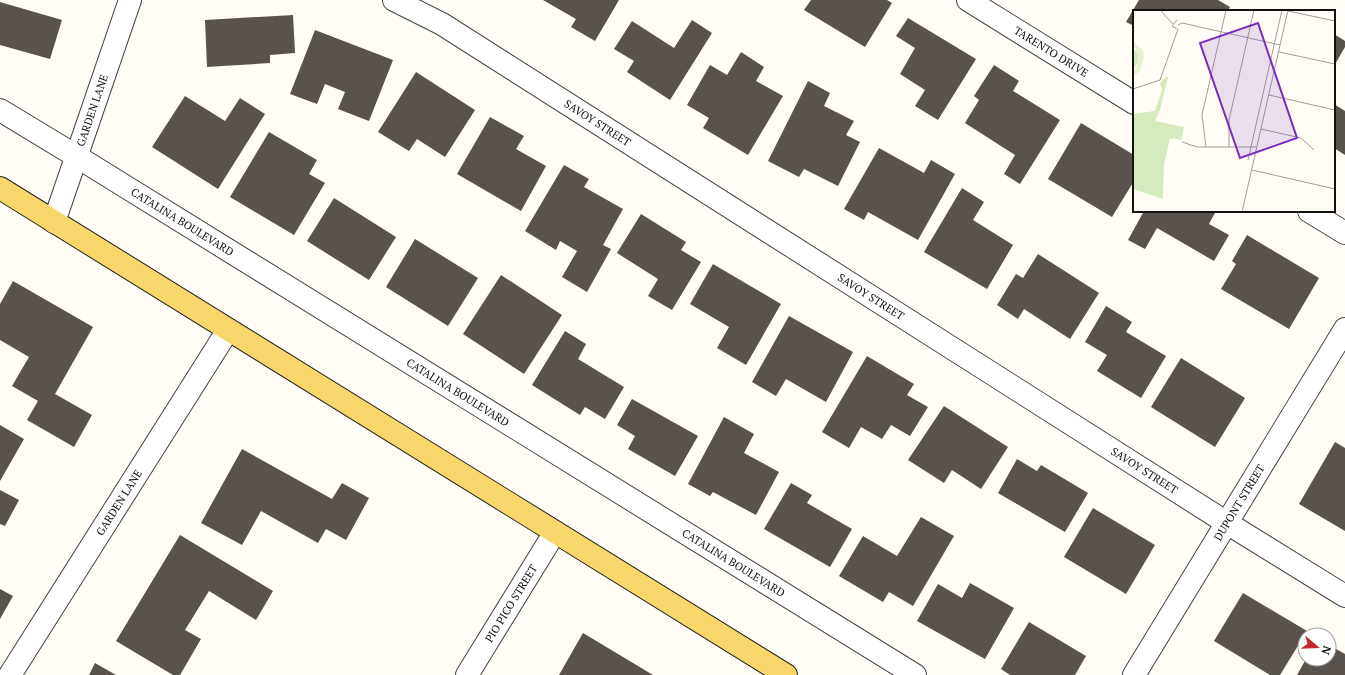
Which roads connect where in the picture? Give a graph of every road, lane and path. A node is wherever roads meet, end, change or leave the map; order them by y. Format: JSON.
{"nodes":[{"id":1,"x":130,"y":0,"type":"edge"},
{"id":2,"x":394,"y":0,"type":"edge"},
{"id":3,"x":968,"y":0,"type":"edge"},
{"id":4,"x":1133,"y":102,"type":"edge"},
{"id":5,"x":0,"y":110,"type":"edge"},
{"id":6,"x":76,"y":156,"type":"junction"},
{"id":7,"x":0,"y":188,"type":"edge"},
{"id":8,"x":1311,"y":212,"type":"edge"},
{"id":9,"x":54,"y":222,"type":"junction"},
{"id":10,"x":1345,"y":233,"type":"edge"},
{"id":11,"x":1345,"y":329,"type":"edge"},
{"id":12,"x":228,"y":330,"type":"junction"},
{"id":13,"x":1227,"y":523,"type":"junction"},
{"id":14,"x":555,"y":532,"type":"junction"},
{"id":15,"x":1345,"y":596,"type":"edge"},
{"id":16,"x":10,"y":675,"type":"edge"},
{"id":17,"x":467,"y":675,"type":"edge"},
{"id":18,"x":786,"y":675,"type":"edge"},
{"id":19,"x":915,"y":675,"type":"edge"},
{"id":20,"x":1134,"y":675,"type":"edge"}],
"edges":[{"from":1,"to":6,"type":"street","name":"GARDEN LANE"},
{"from":2,"to":13,"type":"street","name":"SAVOY STREET"},
{"from":3,"to":4,"type":"street","name":"TARENTO DRIVE"},
{"from":5,"to":6,"type":"street","name":"CATALINA BOULEVARD"},
{"from":6,"to":9,"type":"street","name":"GARDEN LANE"},
{"from":6,"to":19,"type":"street","name":"CATALINA BOULEVARD"},
{"from":7,"to":9,"type":"main road"},
{"from":8,"to":10,"type":"street"},
{"from":9,"to":12,"type":"main road"},
{"from":11,"to":13,"type":"street","name":"DUPONT STREET"},
{"from":12,"to":14,"type":"main road"},
{"from":12,"to":16,"type":"street","name":"GARDEN LANE"},
{"from":13,"to":15,"type":"street","name":"SAVOY STREET"},
{"from":13,"to":20,"type":"street","name":"DUPONT STREET"},
{"from":14,"to":17,"type":"street","name":"PIO PICO STREET"},
{"from":14,"to":18,"type":"main road"}]}
